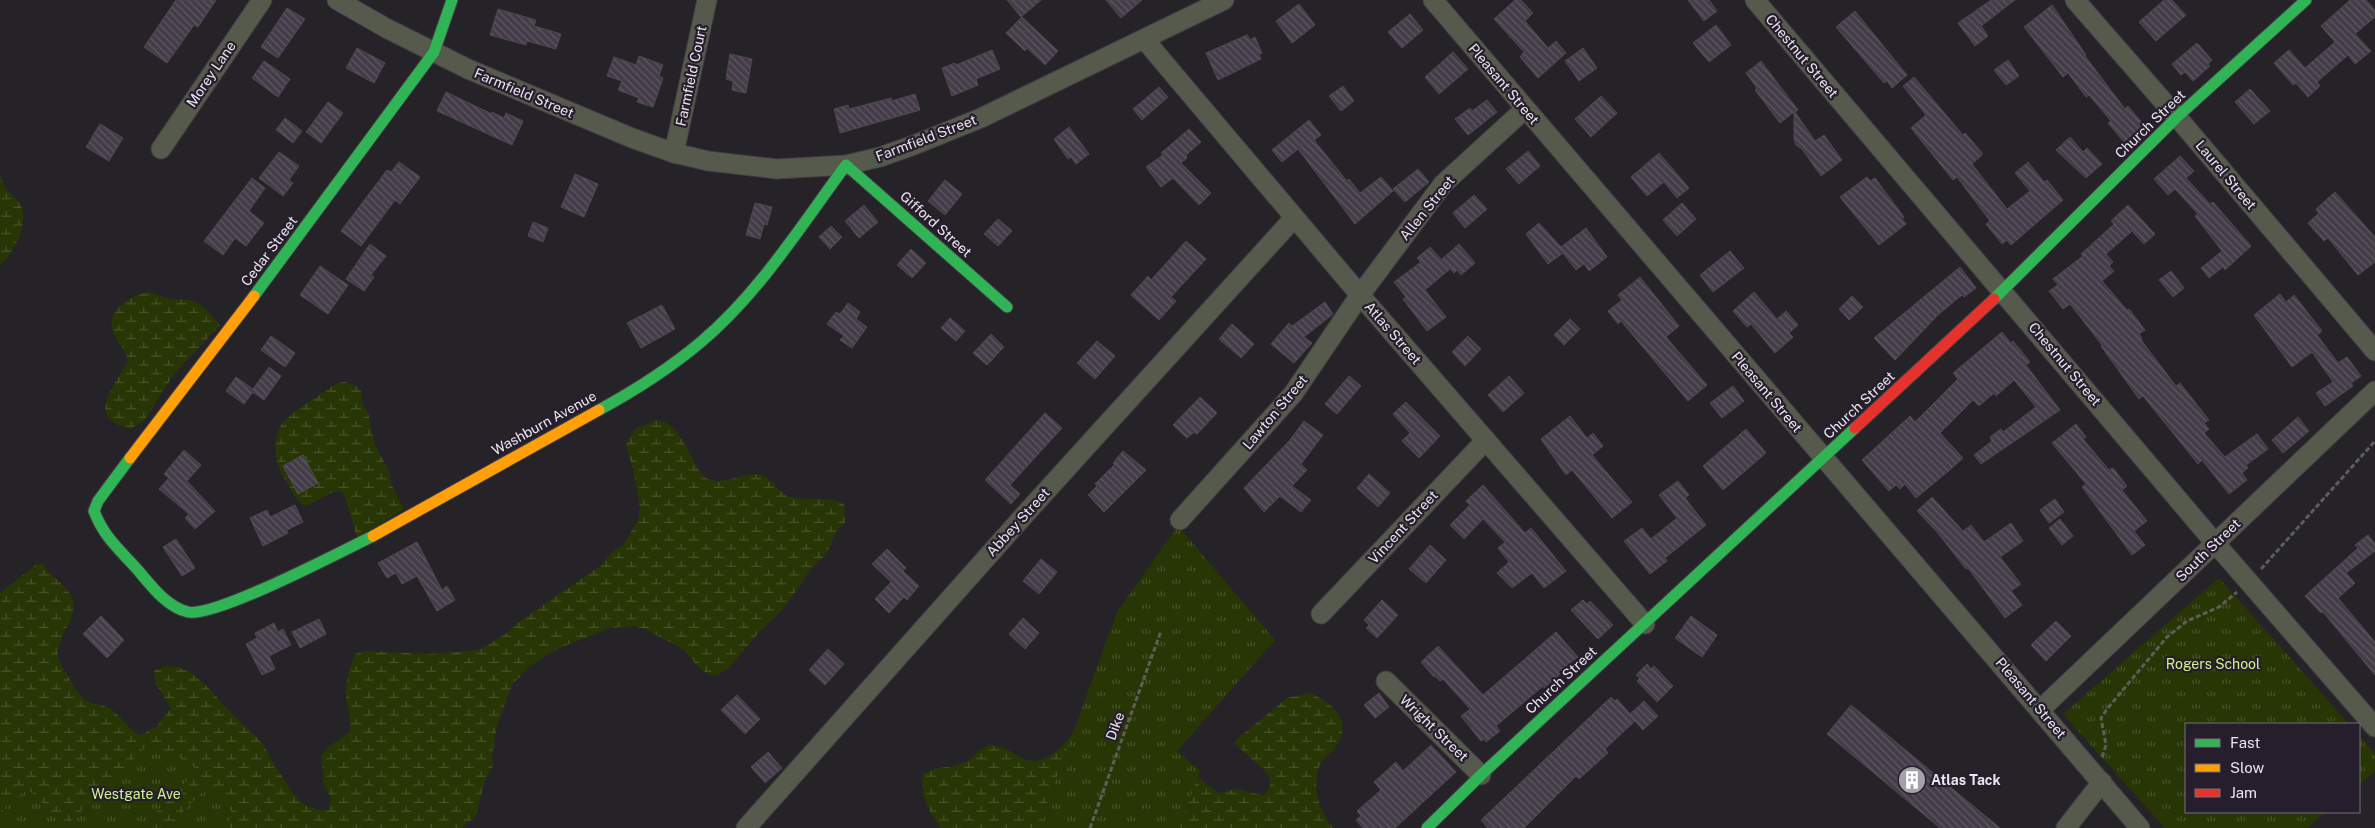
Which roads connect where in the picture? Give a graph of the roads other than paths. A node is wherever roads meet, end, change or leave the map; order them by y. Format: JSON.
{"nodes":[{"id":1,"x":262,"y":0,"type":"edge"},
{"id":2,"x":337,"y":0,"type":"edge"},
{"id":3,"x":452,"y":0,"type":"edge"},
{"id":4,"x":707,"y":0,"type":"edge"},
{"id":5,"x":1224,"y":0,"type":"edge"},
{"id":6,"x":1433,"y":0,"type":"edge"},
{"id":7,"x":1755,"y":0,"type":"edge"},
{"id":8,"x":2075,"y":0,"type":"edge"},
{"id":9,"x":2306,"y":0,"type":"edge"},
{"id":10,"x":1144,"y":39,"type":"junction"},
{"id":11,"x":434,"y":52,"type":"junction"},
{"id":12,"x":1525,"y":110,"type":"junction"},
{"id":13,"x":2177,"y":117,"type":"junction"},
{"id":14,"x":161,"y":149,"type":"dead end"},
{"id":15,"x":674,"y":153,"type":"junction"},
{"id":16,"x":846,"y":164,"type":"junction"},
{"id":17,"x":1294,"y":218,"type":"junction"},
{"id":18,"x":2003,"y":291,"type":"junction"},
{"id":19,"x":1360,"y":295,"type":"junction"},
{"id":20,"x":1007,"y":307,"type":"dead end"},
{"id":21,"x":2375,"y":351,"type":"edge"},
{"id":22,"x":2375,"y":391,"type":"edge"},
{"id":23,"x":1486,"y":440,"type":"junction"},
{"id":24,"x":1823,"y":459,"type":"junction"},
{"id":25,"x":1180,"y":520,"type":"dead end"},
{"id":26,"x":2215,"y":543,"type":"junction"},
{"id":27,"x":187,"y":613,"type":"joint"},
{"id":28,"x":1321,"y":614,"type":"dead end"},
{"id":29,"x":1645,"y":624,"type":"junction"},
{"id":30,"x":1386,"y":681,"type":"dead end"},
{"id":31,"x":2041,"y":709,"type":"junction"},
{"id":32,"x":2375,"y":728,"type":"edge"},
{"id":33,"x":1481,"y":775,"type":"junction"},
{"id":34,"x":2102,"y":782,"type":"junction"},
{"id":35,"x":746,"y":828,"type":"edge"},
{"id":36,"x":1427,"y":828,"type":"edge"},
{"id":37,"x":2066,"y":828,"type":"edge"},
{"id":38,"x":2140,"y":828,"type":"edge"}],
"edges":[{"from":1,"to":14,"type":"street","name":"Morey Lane"},
{"from":2,"to":11,"type":"street","name":"Farmfield Street"},
{"from":3,"to":11,"type":"street","name":"Cedar Street"},
{"from":4,"to":15,"type":"street","name":"Farmfield Court"},
{"from":5,"to":10,"type":"street","name":"Farmfield Street"},
{"from":6,"to":12,"type":"street","name":"Pleasant Street"},
{"from":7,"to":18,"type":"street","name":"Chestnut Street"},
{"from":8,"to":13,"type":"street","name":"Laurel Street"},
{"from":9,"to":13,"type":"street","name":"Church Street"},
{"from":10,"to":16,"type":"street","name":"Farmfield Street"},
{"from":10,"to":17,"type":"street","name":"Atlas Street"},
{"from":11,"to":15,"type":"street","name":"Farmfield Street"},
{"from":11,"to":27,"type":"street","name":"Cedar Street"},
{"from":12,"to":19,"type":"street","name":"Allen Street"},
{"from":12,"to":24,"type":"street","name":"Pleasant Street"},
{"from":13,"to":18,"type":"street","name":"Church Street"},
{"from":13,"to":21,"type":"street","name":"Laurel Street"},
{"from":15,"to":16,"type":"street","name":"Farmfield Street"},
{"from":16,"to":20,"type":"street","name":"Gifford Street"},
{"from":16,"to":27,"type":"street","name":"Washburn Avenue"},
{"from":17,"to":19,"type":"street","name":"Atlas Street"},
{"from":17,"to":35,"type":"street","name":"Abbey Street"},
{"from":18,"to":24,"type":"street","name":"Church Street"},
{"from":18,"to":26,"type":"street","name":"Chestnut Street"},
{"from":19,"to":23,"type":"street","name":"Atlas Street"},
{"from":19,"to":25,"type":"street","name":"Lawton Street"},
{"from":22,"to":26,"type":"street","name":"South Street"},
{"from":23,"to":28,"type":"street","name":"Vincent Street"},
{"from":23,"to":29,"type":"street","name":"Atlas Street"},
{"from":24,"to":29,"type":"street","name":"Church Street"},
{"from":24,"to":31,"type":"street","name":"Pleasant Street"},
{"from":26,"to":31,"type":"street","name":"South Street"},
{"from":26,"to":32,"type":"street","name":"Chestnut Street"},
{"from":29,"to":33,"type":"street","name":"Church Street"},
{"from":30,"to":33,"type":"street","name":"Wright Street"},
{"from":31,"to":34,"type":"street","name":"Pleasant Street"},
{"from":33,"to":36,"type":"street","name":"Church Street"},
{"from":34,"to":37,"type":"street"},
{"from":34,"to":38,"type":"street","name":"Pleasant Street"}]}
